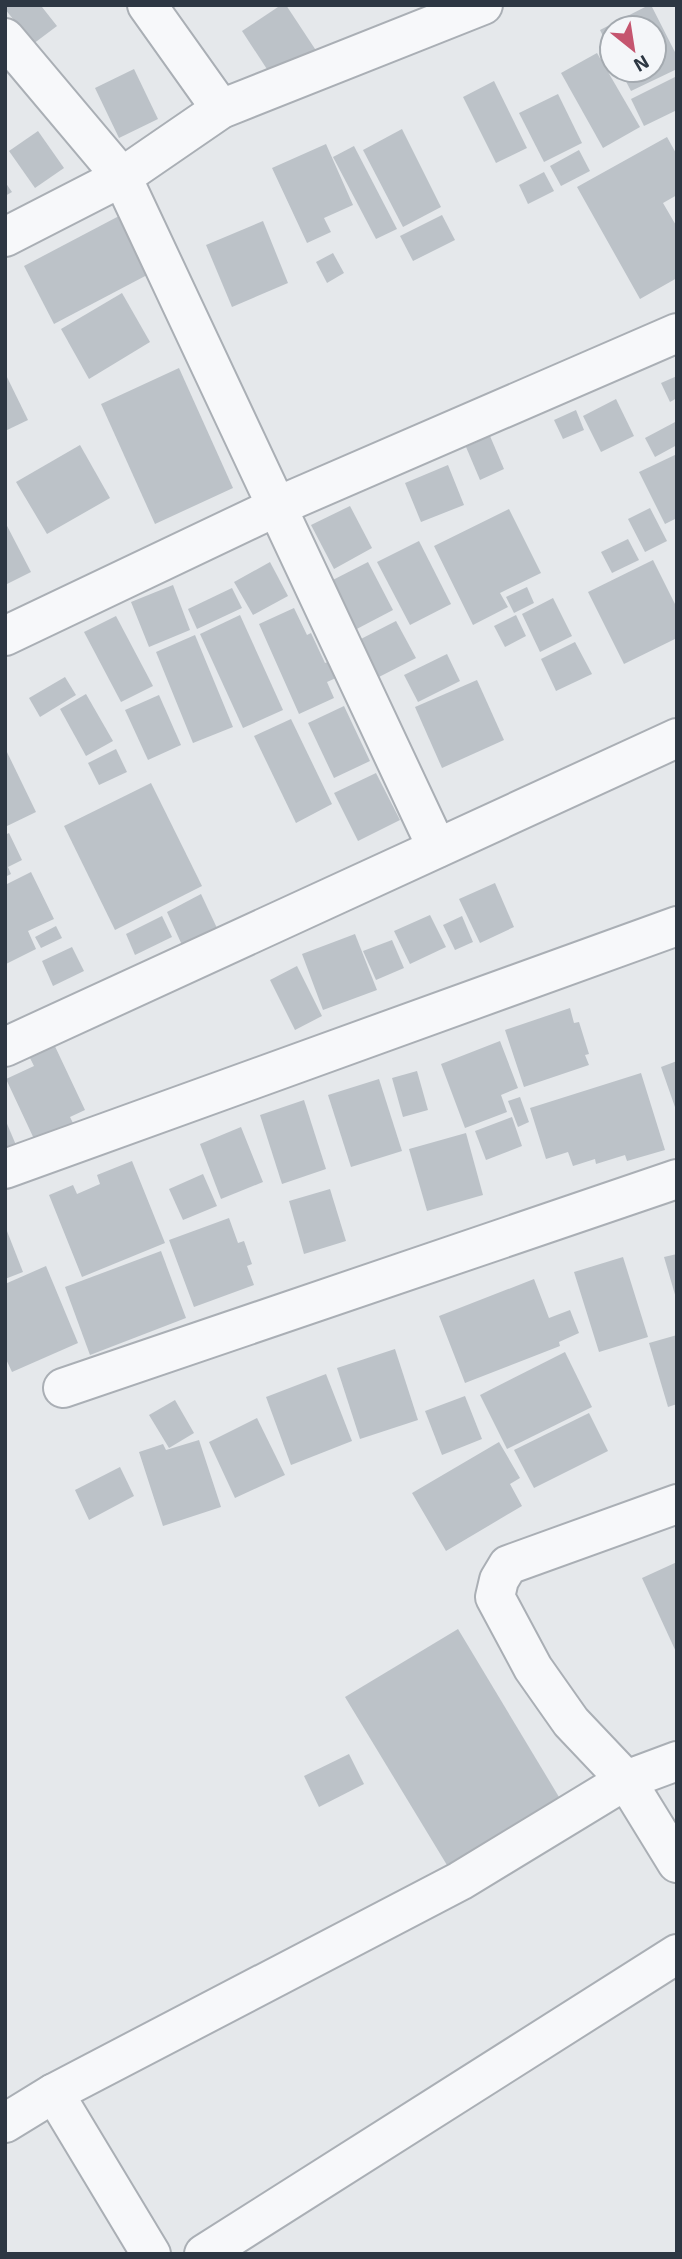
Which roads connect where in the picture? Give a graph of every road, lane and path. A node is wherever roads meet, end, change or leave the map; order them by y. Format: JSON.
{"nodes":[{"id":1,"x":147,"y":5,"type":"edge"},
{"id":2,"x":482,"y":5,"type":"edge"},
{"id":3,"x":5,"y":38,"type":"edge"},
{"id":4,"x":221,"y":109,"type":"junction"},
{"id":5,"x":122,"y":177,"type":"junction"},
{"id":6,"x":5,"y":237,"type":"edge"},
{"id":7,"x":677,"y":333,"type":"edge"},
{"id":8,"x":278,"y":506,"type":"junction"},
{"id":9,"x":5,"y":636,"type":"edge"},
{"id":10,"x":677,"y":738,"type":"edge"},
{"id":11,"x":437,"y":848,"type":"junction"},
{"id":12,"x":677,"y":926,"type":"edge"},
{"id":13,"x":5,"y":1047,"type":"edge"},
{"id":14,"x":5,"y":1169,"type":"edge"},
{"id":15,"x":677,"y":1179,"type":"edge"},
{"id":16,"x":63,"y":1388,"type":"dead end"},
{"id":17,"x":677,"y":1504,"type":"edge"},
{"id":18,"x":677,"y":1760,"type":"edge"},
{"id":19,"x":626,"y":1780,"type":"junction"},
{"id":20,"x":677,"y":1863,"type":"edge"},
{"id":21,"x":677,"y":1955,"type":"edge"},
{"id":22,"x":54,"y":2093,"type":"junction"},
{"id":23,"x":5,"y":2123,"type":"edge"},
{"id":24,"x":151,"y":2254,"type":"edge"},
{"id":25,"x":204,"y":2254,"type":"edge"}],
"edges":[{"from":1,"to":4,"type":"street"},
{"from":2,"to":4,"type":"street"},
{"from":3,"to":5,"type":"street"},
{"from":4,"to":5,"type":"street"},
{"from":5,"to":6,"type":"street"},
{"from":5,"to":8,"type":"street"},
{"from":7,"to":8,"type":"street"},
{"from":8,"to":9,"type":"street"},
{"from":8,"to":11,"type":"street"},
{"from":10,"to":11,"type":"street"},
{"from":11,"to":13,"type":"street"},
{"from":12,"to":14,"type":"street"},
{"from":15,"to":16,"type":"street"},
{"from":17,"to":19,"type":"street"},
{"from":18,"to":19,"type":"street"},
{"from":19,"to":20,"type":"street"},
{"from":19,"to":22,"type":"street"},
{"from":21,"to":25,"type":"street"},
{"from":22,"to":23,"type":"street"},
{"from":22,"to":24,"type":"street"}]}
